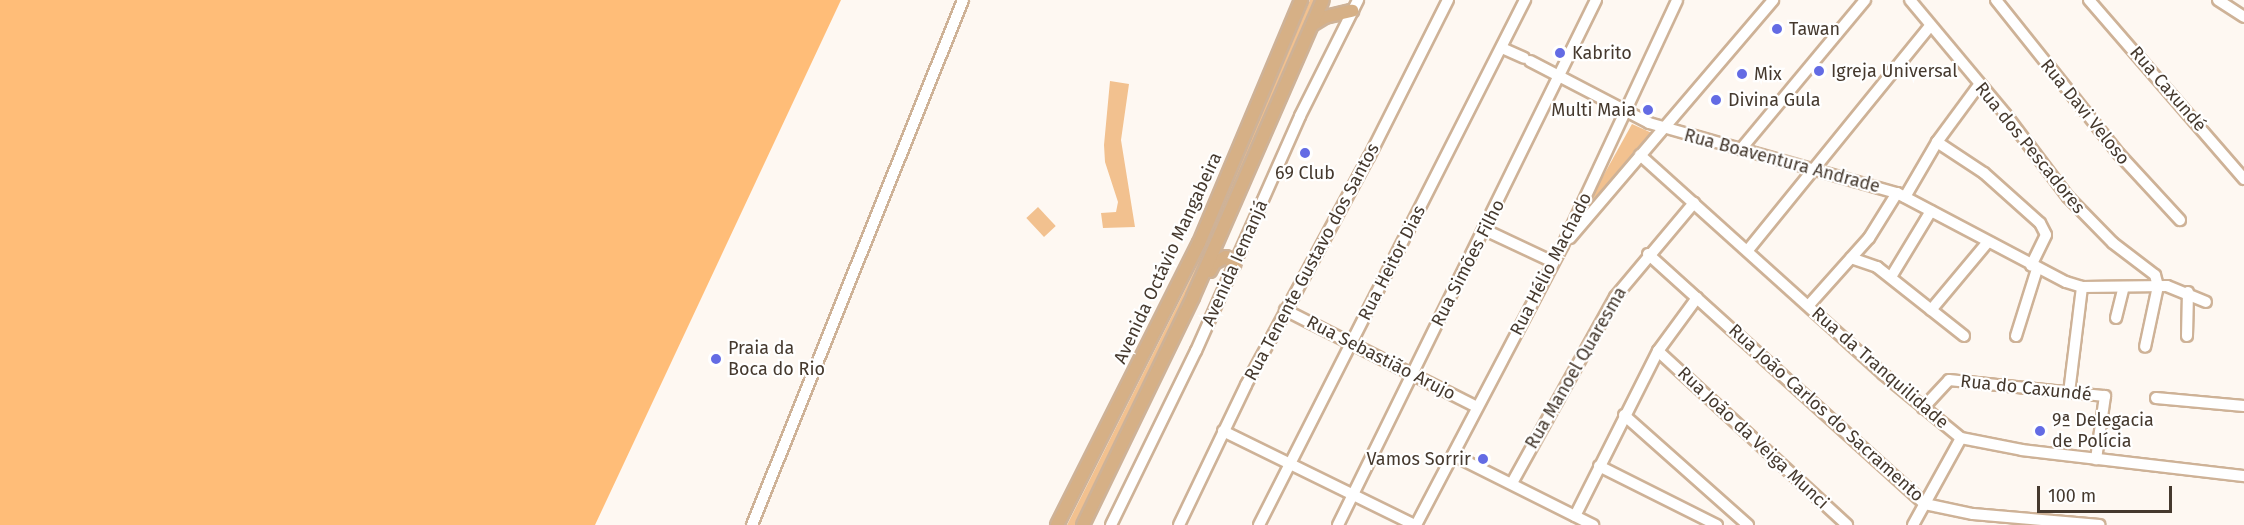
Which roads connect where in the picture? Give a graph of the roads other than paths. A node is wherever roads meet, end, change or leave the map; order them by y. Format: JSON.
{"nodes":[{"id":1,"x":963,"y":0,"type":"edge"},
{"id":2,"x":1301,"y":0,"type":"edge"},
{"id":3,"x":1323,"y":0,"type":"edge"},
{"id":4,"x":1448,"y":0,"type":"edge"},
{"id":5,"x":1525,"y":0,"type":"edge"},
{"id":6,"x":1596,"y":0,"type":"edge"},
{"id":7,"x":1677,"y":0,"type":"edge"},
{"id":8,"x":1773,"y":0,"type":"edge"},
{"id":9,"x":1865,"y":0,"type":"edge"},
{"id":10,"x":1910,"y":0,"type":"edge"},
{"id":11,"x":1996,"y":0,"type":"edge"},
{"id":12,"x":2090,"y":0,"type":"edge"},
{"id":13,"x":2218,"y":0,"type":"edge"},
{"id":14,"x":1355,"y":5,"type":"edge"},
{"id":15,"x":2244,"y":17,"type":"edge"},
{"id":16,"x":1312,"y":25,"type":"junction"},
{"id":17,"x":1930,"y":26,"type":"junction"},
{"id":18,"x":1503,"y":48,"type":"junction"},
{"id":19,"x":1561,"y":75,"type":"junction"},
{"id":20,"x":1979,"y":85,"type":"junction"},
{"id":21,"x":1626,"y":111,"type":"junction"},
{"id":22,"x":1662,"y":127,"type":"junction"},
{"id":23,"x":1937,"y":142,"type":"junction"},
{"id":24,"x":1741,"y":149,"type":"junction"},
{"id":25,"x":1640,"y":155,"type":"junction"},
{"id":26,"x":1813,"y":168,"type":"junction"},
{"id":27,"x":2244,"y":179,"type":"edge"},
{"id":28,"x":1901,"y":195,"type":"junction"},
{"id":29,"x":1694,"y":202,"type":"junction"},
{"id":30,"x":1931,"y":211,"type":"junction"},
{"id":31,"x":2180,"y":220,"type":"dead end"},
{"id":32,"x":1485,"y":230,"type":"junction"},
{"id":33,"x":1987,"y":243,"type":"junction"},
{"id":34,"x":1563,"y":244,"type":"junction"},
{"id":35,"x":1748,"y":250,"type":"junction"},
{"id":36,"x":1648,"y":254,"type":"junction"},
{"id":37,"x":1851,"y":258,"type":"junction"},
{"id":38,"x":1553,"y":262,"type":"junction"},
{"id":39,"x":1236,"y":264,"type":"junction"},
{"id":40,"x":2034,"y":267,"type":"junction"},
{"id":41,"x":1891,"y":277,"type":"junction"},
{"id":42,"x":2158,"y":286,"type":"junction"},
{"id":43,"x":2082,"y":287,"type":"junction"},
{"id":44,"x":2124,"y":287,"type":"junction"},
{"id":45,"x":2188,"y":292,"type":"junction"},
{"id":46,"x":1193,"y":297,"type":"junction"},
{"id":47,"x":1697,"y":298,"type":"junction"},
{"id":48,"x":2206,"y":302,"type":"dead end"},
{"id":49,"x":1809,"y":305,"type":"junction"},
{"id":50,"x":1285,"y":310,"type":"junction"},
{"id":51,"x":1931,"y":310,"type":"junction"},
{"id":52,"x":2116,"y":318,"type":"dead end"},
{"id":53,"x":1964,"y":336,"type":"dead end"},
{"id":54,"x":2016,"y":336,"type":"dead end"},
{"id":55,"x":2187,"y":336,"type":"dead end"},
{"id":56,"x":1350,"y":344,"type":"junction"},
{"id":57,"x":2145,"y":346,"type":"dead end"},
{"id":58,"x":1658,"y":351,"type":"junction"},
{"id":59,"x":1412,"y":374,"type":"junction"},
{"id":60,"x":2070,"y":393,"type":"junction"},
{"id":61,"x":2156,"y":398,"type":"dead end"},
{"id":62,"x":2244,"y":406,"type":"edge"},
{"id":63,"x":1477,"y":407,"type":"junction"},
{"id":64,"x":1923,"y":408,"type":"junction"},
{"id":65,"x":1624,"y":416,"type":"junction"},
{"id":66,"x":1223,"y":431,"type":"junction"},
{"id":67,"x":1961,"y":438,"type":"junction"},
{"id":68,"x":1453,"y":455,"type":"junction"},
{"id":69,"x":2096,"y":459,"type":"junction"},
{"id":70,"x":1291,"y":463,"type":"junction"},
{"id":71,"x":1599,"y":466,"type":"junction"},
{"id":72,"x":2244,"y":476,"type":"edge"},
{"id":73,"x":1512,"y":483,"type":"junction"},
{"id":74,"x":1353,"y":494,"type":"junction"},
{"id":75,"x":1925,"y":504,"type":"junction"},
{"id":76,"x":1575,"y":516,"type":"junction"},
{"id":77,"x":1971,"y":520,"type":"edge"},
{"id":78,"x":752,"y":525,"type":"edge"},
{"id":79,"x":1055,"y":525,"type":"edge"},
{"id":80,"x":1083,"y":525,"type":"edge"},
{"id":81,"x":1111,"y":525,"type":"edge"},
{"id":82,"x":1179,"y":525,"type":"edge"},
{"id":83,"x":1259,"y":525,"type":"edge"},
{"id":84,"x":1338,"y":525,"type":"edge"},
{"id":85,"x":1416,"y":525,"type":"edge"},
{"id":86,"x":1593,"y":525,"type":"edge"},
{"id":87,"x":1717,"y":525,"type":"edge"},
{"id":88,"x":1748,"y":525,"type":"edge"},
{"id":89,"x":1847,"y":525,"type":"edge"},
{"id":90,"x":1913,"y":525,"type":"edge"},
{"id":91,"x":2100,"y":525,"type":"edge"}],
"edges":[{"from":1,"to":78,"type":"street"},
{"from":2,"to":79,"type":"main road","name":"Avenida Octávio Mangabeira"},
{"from":3,"to":16,"type":"main road","name":"Avenida Octávio Mangabeira"},
{"from":4,"to":50,"type":"street","name":"Rua Tenente Gustavo dos Santos"},
{"from":5,"to":18,"type":"street","name":"Rua Heitor Dias"},
{"from":6,"to":19,"type":"street","name":"Rua Simões Filho"},
{"from":7,"to":21,"type":"street","name":"Rua Hélio Machado"},
{"from":8,"to":22,"type":"street"},
{"from":9,"to":24,"type":"street"},
{"from":10,"to":17,"type":"street","name":"Rua dos Pescadores"},
{"from":11,"to":31,"type":"street","name":"Rua Davi Veloso"},
{"from":12,"to":27,"type":"street","name":"Rua Caxundé"},
{"from":13,"to":15,"type":"street"},
{"from":14,"to":16,"type":"main road"},
{"from":14,"to":39,"type":"street","name":"Avenida Iemanjá"},
{"from":16,"to":46,"type":"main road","name":"Avenida Octávio Mangabeira"},
{"from":17,"to":20,"type":"street","name":"Rua dos Pescadores"},
{"from":17,"to":26,"type":"street"},
{"from":18,"to":19,"type":"street","name":"Rua Boaventura Andrade"},
{"from":18,"to":56,"type":"street","name":"Rua Heitor Dias"},
{"from":19,"to":21,"type":"street","name":"Rua Boaventura Andrade"},
{"from":19,"to":32,"type":"street","name":"Rua Simões Filho"},
{"from":20,"to":23,"type":"street"},
{"from":20,"to":42,"type":"street","name":"Rua dos Pescadores"},
{"from":21,"to":22,"type":"street","name":"Rua Boaventura Andrade"},
{"from":21,"to":34,"type":"street","name":"Rua Hélio Machado"},
{"from":22,"to":24,"type":"street","name":"Rua Boaventura Andrade"},
{"from":22,"to":25,"type":"street"},
{"from":23,"to":28,"type":"street"},
{"from":23,"to":40,"type":"street"},
{"from":24,"to":26,"type":"street","name":"Rua Boaventura Andrade"},
{"from":25,"to":29,"type":"street","name":"Rua da Tranquilidade"},
{"from":25,"to":34,"type":"street"},
{"from":26,"to":28,"type":"street","name":"Rua Boaventura Andrade"},
{"from":26,"to":35,"type":"street"},
{"from":28,"to":30,"type":"street","name":"Rua Boaventura Andrade"},
{"from":28,"to":37,"type":"street"},
{"from":29,"to":35,"type":"street","name":"Rua da Tranquilidade"},
{"from":29,"to":36,"type":"street","name":"Rua Manoel Quaresma"},
{"from":30,"to":33,"type":"street","name":"Rua Boaventura Andrade"},
{"from":30,"to":41,"type":"street"},
{"from":32,"to":38,"type":"street"},
{"from":32,"to":59,"type":"street","name":"Rua Simões Filho"},
{"from":33,"to":40,"type":"street","name":"Rua Boaventura Andrade"},
{"from":33,"to":51,"type":"street"},
{"from":34,"to":38,"type":"street","name":"Rua Hélio Machado"},
{"from":35,"to":49,"type":"street","name":"Rua da Tranquilidade"},
{"from":36,"to":47,"type":"street","name":"Rua João Carlos do Sacramento"},
{"from":36,"to":73,"type":"street","name":"Rua Manoel Quaresma"},
{"from":37,"to":41,"type":"street"},
{"from":37,"to":49,"type":"street"},
{"from":38,"to":63,"type":"street","name":"Rua Hélio Machado"},
{"from":39,"to":46,"type":"main road"},
{"from":39,"to":81,"type":"street","name":"Avenida Iemanjá"},
{"from":40,"to":43,"type":"street","name":"Rua Boaventura Andrade"},
{"from":40,"to":54,"type":"street"},
{"from":41,"to":51,"type":"street"},
{"from":42,"to":44,"type":"street"},
{"from":42,"to":45,"type":"street"},
{"from":42,"to":57,"type":"street"},
{"from":43,"to":44,"type":"street"},
{"from":43,"to":60,"type":"street"},
{"from":44,"to":52,"type":"street"},
{"from":45,"to":48,"type":"street"},
{"from":45,"to":55,"type":"street"},
{"from":46,"to":80,"type":"main road","name":"Avenida Octávio Mangabeira"},
{"from":47,"to":58,"type":"street"},
{"from":47,"to":75,"type":"street","name":"Rua João Carlos do Sacramento"},
{"from":49,"to":64,"type":"street","name":"Rua da Tranquilidade"},
{"from":50,"to":56,"type":"street","name":"Rua Sebastião Arujo"},
{"from":50,"to":66,"type":"street","name":"Rua Tenente Gustavo dos Santos"},
{"from":51,"to":53,"type":"street"},
{"from":56,"to":59,"type":"street","name":"Rua Sebastião Arujo"},
{"from":56,"to":70,"type":"street","name":"Rua Heitor Dias"},
{"from":58,"to":65,"type":"street"},
{"from":58,"to":89,"type":"street","name":"Rua João da Veiga Munci"},
{"from":59,"to":63,"type":"street","name":"Rua Sebastião Arujo"},
{"from":59,"to":74,"type":"street","name":"Rua Simões Filho"},
{"from":60,"to":64,"type":"street","name":"Rua do Caxundé"},
{"from":60,"to":69,"type":"street","name":"Rua do Caxundé"},
{"from":61,"to":62,"type":"street"},
{"from":63,"to":68,"type":"street","name":"Rua Hélio Machado"},
{"from":64,"to":67,"type":"street","name":"Rua da Tranquilidade"},
{"from":65,"to":71,"type":"street"},
{"from":65,"to":88,"type":"street"},
{"from":66,"to":70,"type":"street"},
{"from":66,"to":82,"type":"street","name":"Rua Tenente Gustavo dos Santos"},
{"from":67,"to":69,"type":"street","name":"Rua da Tranquilidade"},
{"from":67,"to":75,"type":"street"},
{"from":68,"to":73,"type":"street"},
{"from":68,"to":85,"type":"street","name":"Rua Hélio Machado"},
{"from":69,"to":72,"type":"street","name":"Rua da Tranquilidade"},
{"from":70,"to":74,"type":"street"},
{"from":70,"to":83,"type":"street","name":"Rua Heitor Dias"},
{"from":71,"to":76,"type":"street"},
{"from":71,"to":87,"type":"street"},
{"from":73,"to":76,"type":"street"},
{"from":74,"to":84,"type":"street","name":"Rua Simões Filho"},
{"from":74,"to":85,"type":"street"},
{"from":75,"to":77,"type":"street","name":"Rua João Carlos do Sacramento"},
{"from":75,"to":90,"type":"street"},
{"from":76,"to":86,"type":"street"},
{"from":77,"to":91,"type":"street","name":"Rua João Carlos do Sacramento"}]}
